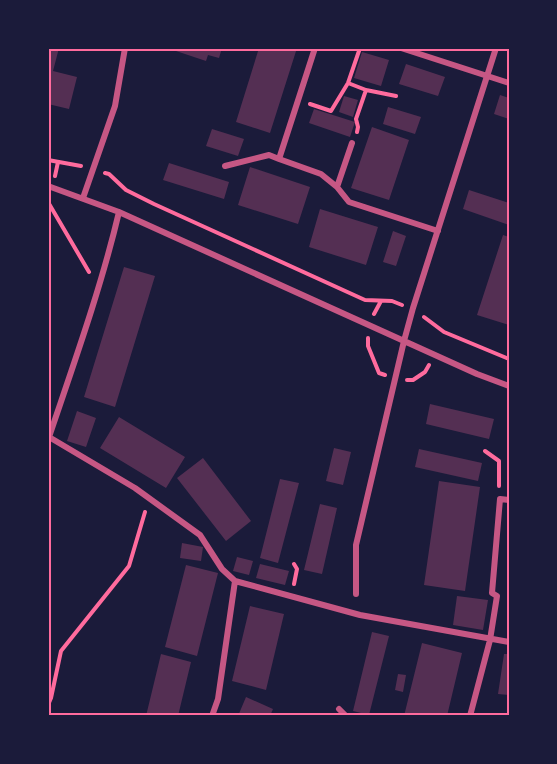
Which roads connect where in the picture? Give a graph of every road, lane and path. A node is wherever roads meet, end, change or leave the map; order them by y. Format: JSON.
{"nodes":[{"id":1,"x":125,"y":48,"type":"edge"},
{"id":2,"x":315,"y":48,"type":"edge"},
{"id":3,"x":360,"y":48,"type":"edge"},
{"id":4,"x":400,"y":48,"type":"edge"},
{"id":5,"x":496,"y":48,"type":"edge"},
{"id":6,"x":487,"y":76,"type":"junction"},
{"id":7,"x":509,"y":83,"type":"edge"},
{"id":8,"x":348,"y":84,"type":"junction"},
{"id":9,"x":366,"y":90,"type":"junction"},
{"id":10,"x":396,"y":96,"type":"dead end"},
{"id":11,"x":297,"y":100,"type":"junction"},
{"id":12,"x":352,"y":143,"type":"joint"},
{"id":13,"x":279,"y":159,"type":"junction"},
{"id":14,"x":48,"y":160,"type":"edge"},
{"id":15,"x":225,"y":166,"type":"dead end"},
{"id":16,"x":93,"y":168,"type":"junction"},
{"id":17,"x":48,"y":186,"type":"edge"},
{"id":18,"x":338,"y":187,"type":"junction"},
{"id":19,"x":83,"y":198,"type":"junction"},
{"id":20,"x":48,"y":202,"type":"edge"},
{"id":21,"x":119,"y":212,"type":"junction"},
{"id":22,"x":438,"y":231,"type":"junction"},
{"id":23,"x":98,"y":288,"type":"junction"},
{"id":24,"x":413,"y":308,"type":"junction"},
{"id":25,"x":404,"y":341,"type":"junction"},
{"id":26,"x":509,"y":359,"type":"edge"},
{"id":27,"x":509,"y":386,"type":"edge"},
{"id":28,"x":485,"y":451,"type":"dead end"},
{"id":29,"x":500,"y":499,"type":"junction"},
{"id":30,"x":509,"y":500,"type":"edge"},
{"id":31,"x":158,"y":505,"type":"junction"},
{"id":32,"x":294,"y":564,"type":"dead end"},
{"id":33,"x":235,"y":581,"type":"junction"},
{"id":34,"x":356,"y":594,"type":"dead end"},
{"id":35,"x":291,"y":596,"type":"junction"},
{"id":36,"x":490,"y":640,"type":"junction"},
{"id":37,"x":509,"y":642,"type":"edge"},
{"id":38,"x":48,"y":705,"type":"edge"},
{"id":39,"x":339,"y":709,"type":"dead end"},
{"id":40,"x":212,"y":716,"type":"edge"},
{"id":41,"x":346,"y":716,"type":"edge"},
{"id":42,"x":470,"y":716,"type":"edge"}],
"edges":[{"from":1,"to":16,"type":"street"},
{"from":2,"to":11,"type":"street"},
{"from":3,"to":8,"type":"path"},
{"from":4,"to":6,"type":"street"},
{"from":5,"to":6,"type":"street"},
{"from":6,"to":7,"type":"street"},
{"from":6,"to":22,"type":"street"},
{"from":8,"to":9,"type":"path"},
{"from":8,"to":11,"type":"path"},
{"from":9,"to":10,"type":"path"},
{"from":9,"to":12,"type":"path"},
{"from":11,"to":13,"type":"street"},
{"from":12,"to":18,"type":"street"},
{"from":13,"to":15,"type":"street"},
{"from":13,"to":18,"type":"street"},
{"from":14,"to":16,"type":"path"},
{"from":16,"to":19,"type":"street"},
{"from":16,"to":24,"type":"path"},
{"from":17,"to":19,"type":"street"},
{"from":18,"to":22,"type":"street"},
{"from":19,"to":21,"type":"street"},
{"from":20,"to":23,"type":"path"},
{"from":21,"to":23,"type":"street"},
{"from":21,"to":25,"type":"street"},
{"from":22,"to":24,"type":"street"},
{"from":23,"to":31,"type":"street"},
{"from":24,"to":25,"type":"street"},
{"from":24,"to":26,"type":"path"},
{"from":25,"to":27,"type":"street"},
{"from":25,"to":34,"type":"street"},
{"from":28,"to":29,"type":"path"},
{"from":29,"to":30,"type":"street"},
{"from":29,"to":36,"type":"street"},
{"from":31,"to":33,"type":"street"},
{"from":31,"to":38,"type":"path"},
{"from":32,"to":35,"type":"path"},
{"from":33,"to":35,"type":"street"},
{"from":33,"to":40,"type":"street"},
{"from":35,"to":36,"type":"street"},
{"from":36,"to":37,"type":"street"},
{"from":36,"to":42,"type":"street"},
{"from":39,"to":41,"type":"street"}]}
